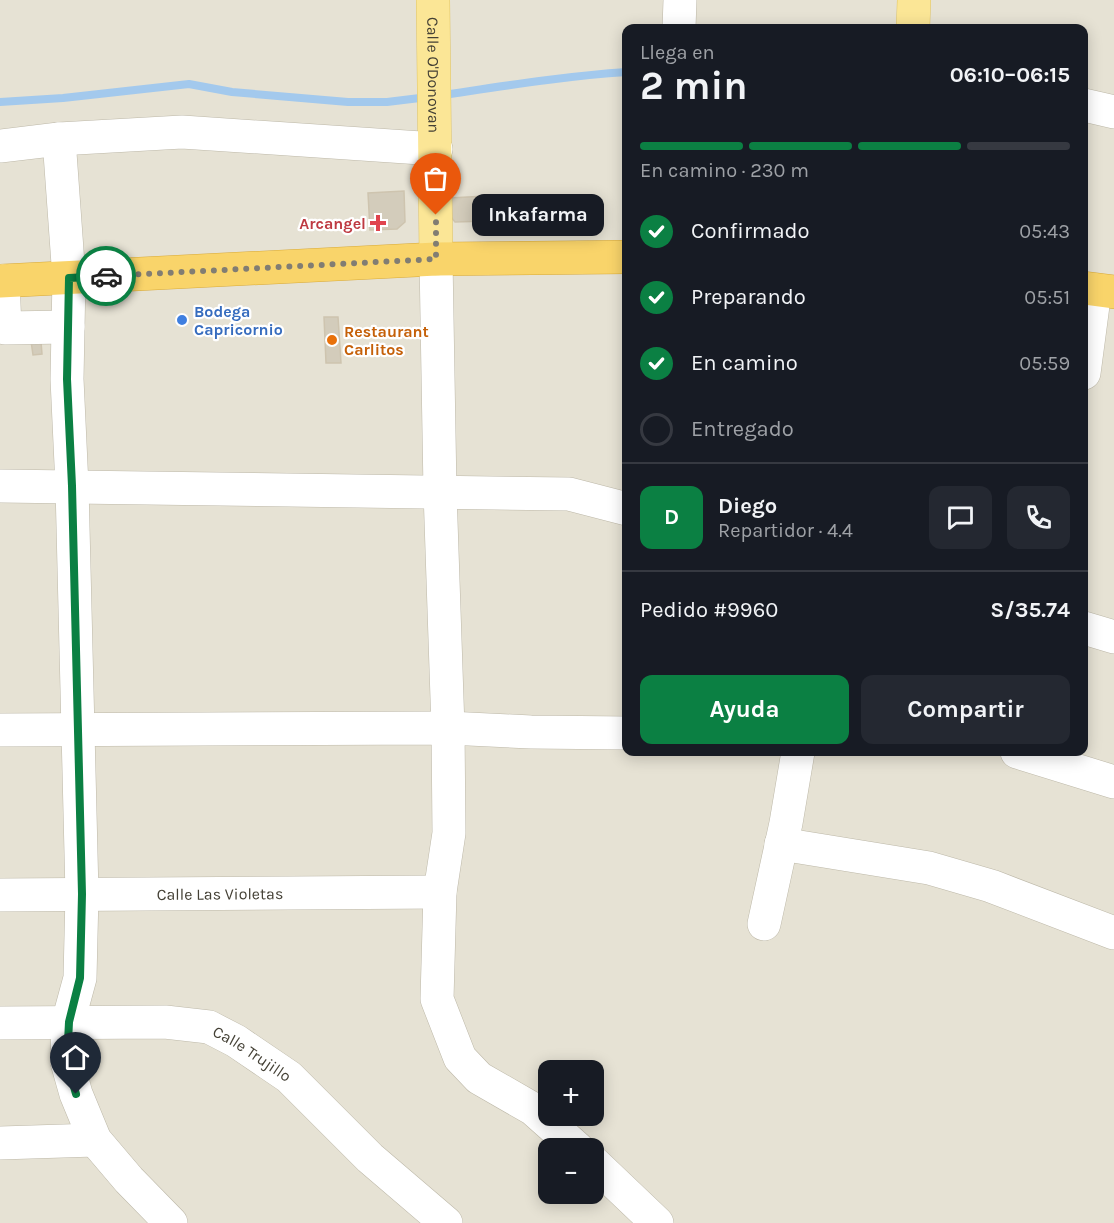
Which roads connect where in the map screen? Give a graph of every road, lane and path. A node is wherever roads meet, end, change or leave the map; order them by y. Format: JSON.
{"nodes":[{"id":1,"x":434,"y":0,"type":"edge"},
{"id":2,"x":680,"y":0,"type":"edge"},
{"id":3,"x":914,"y":0,"type":"edge"},
{"id":4,"x":679,"y":24,"type":"edge"},
{"id":5,"x":913,"y":24,"type":"edge"},
{"id":6,"x":1088,"y":106,"type":"edge"},
{"id":7,"x":1114,"y":112,"type":"edge"},
{"id":8,"x":59,"y":139,"type":"junction"},
{"id":9,"x":0,"y":146,"type":"edge"},
{"id":10,"x":436,"y":149,"type":"junction"},
{"id":11,"x":622,"y":257,"type":"edge"},
{"id":12,"x":436,"y":259,"type":"junction"},
{"id":13,"x":69,"y":278,"type":"junction"},
{"id":14,"x":2,"y":281,"type":"edge"},
{"id":15,"x":1098,"y":290,"type":"edge"},
{"id":16,"x":57,"y":327,"type":"junction"},
{"id":17,"x":1088,"y":349,"type":"edge"},
{"id":18,"x":0,"y":486,"type":"edge"},
{"id":19,"x":72,"y":486,"type":"junction"},
{"id":20,"x":440,"y":491,"type":"junction"},
{"id":21,"x":622,"y":508,"type":"edge"},
{"id":22,"x":1088,"y":629,"type":"edge"},
{"id":23,"x":1114,"y":637,"type":"edge"},
{"id":24,"x":79,"y":728,"type":"junction"},
{"id":25,"x":448,"y":728,"type":"junction"},
{"id":26,"x":0,"y":730,"type":"edge"},
{"id":27,"x":622,"y":733,"type":"edge"},
{"id":28,"x":797,"y":756,"type":"edge"},
{"id":29,"x":1030,"y":756,"type":"edge"},
{"id":30,"x":1114,"y":782,"type":"edge"},
{"id":31,"x":781,"y":844,"type":"junction"},
{"id":32,"x":440,"y":892,"type":"junction"},
{"id":33,"x":82,"y":894,"type":"junction"},
{"id":34,"x":0,"y":895,"type":"edge"},
{"id":35,"x":764,"y":924,"type":"dead end"},
{"id":36,"x":1114,"y":933,"type":"edge"},
{"id":37,"x":69,"y":1022,"type":"junction"},
{"id":38,"x":0,"y":1023,"type":"edge"},
{"id":39,"x":566,"y":1138,"type":"edge"},
{"id":40,"x":95,"y":1140,"type":"junction"},
{"id":41,"x":0,"y":1143,"type":"edge"},
{"id":42,"x":604,"y":1173,"type":"edge"},
{"id":43,"x":171,"y":1223,"type":"edge"},
{"id":44,"x":446,"y":1223,"type":"edge"},
{"id":45,"x":657,"y":1223,"type":"edge"}],
"edges":[{"from":1,"to":10,"type":"main road","name":"Calle O'Donovan"},
{"from":2,"to":4,"type":"street"},
{"from":3,"to":5,"type":"main road"},
{"from":6,"to":7,"type":"street"},
{"from":8,"to":9,"type":"street"},
{"from":8,"to":10,"type":"street"},
{"from":8,"to":13,"type":"street"},
{"from":10,"to":12,"type":"main road","name":"Calle O'Donovan"},
{"from":11,"to":12,"type":"highway"},
{"from":12,"to":13,"type":"highway"},
{"from":12,"to":20,"type":"street"},
{"from":13,"to":14,"type":"highway"},
{"from":13,"to":16,"type":"street"},
{"from":14,"to":16,"type":"street"},
{"from":15,"to":17,"type":"street"},
{"from":16,"to":19,"type":"street"},
{"from":18,"to":19,"type":"street"},
{"from":19,"to":20,"type":"street"},
{"from":19,"to":24,"type":"street"},
{"from":20,"to":21,"type":"street"},
{"from":20,"to":25,"type":"street"},
{"from":22,"to":23,"type":"street"},
{"from":24,"to":25,"type":"street"},
{"from":24,"to":26,"type":"street"},
{"from":24,"to":33,"type":"street"},
{"from":25,"to":27,"type":"street"},
{"from":25,"to":32,"type":"street"},
{"from":28,"to":31,"type":"street"},
{"from":29,"to":30,"type":"street"},
{"from":31,"to":35,"type":"street"},
{"from":31,"to":36,"type":"street"},
{"from":32,"to":33,"type":"street","name":"Calle Las Violetas"},
{"from":32,"to":39,"type":"street"},
{"from":33,"to":34,"type":"street","name":"Calle Las Violetas"},
{"from":33,"to":37,"type":"street"},
{"from":37,"to":38,"type":"street","name":"Calle Trujillo"},
{"from":37,"to":40,"type":"street"},
{"from":37,"to":44,"type":"street","name":"Calle Trujillo"},
{"from":40,"to":41,"type":"street"},
{"from":40,"to":43,"type":"street"},
{"from":42,"to":45,"type":"street"}]}
